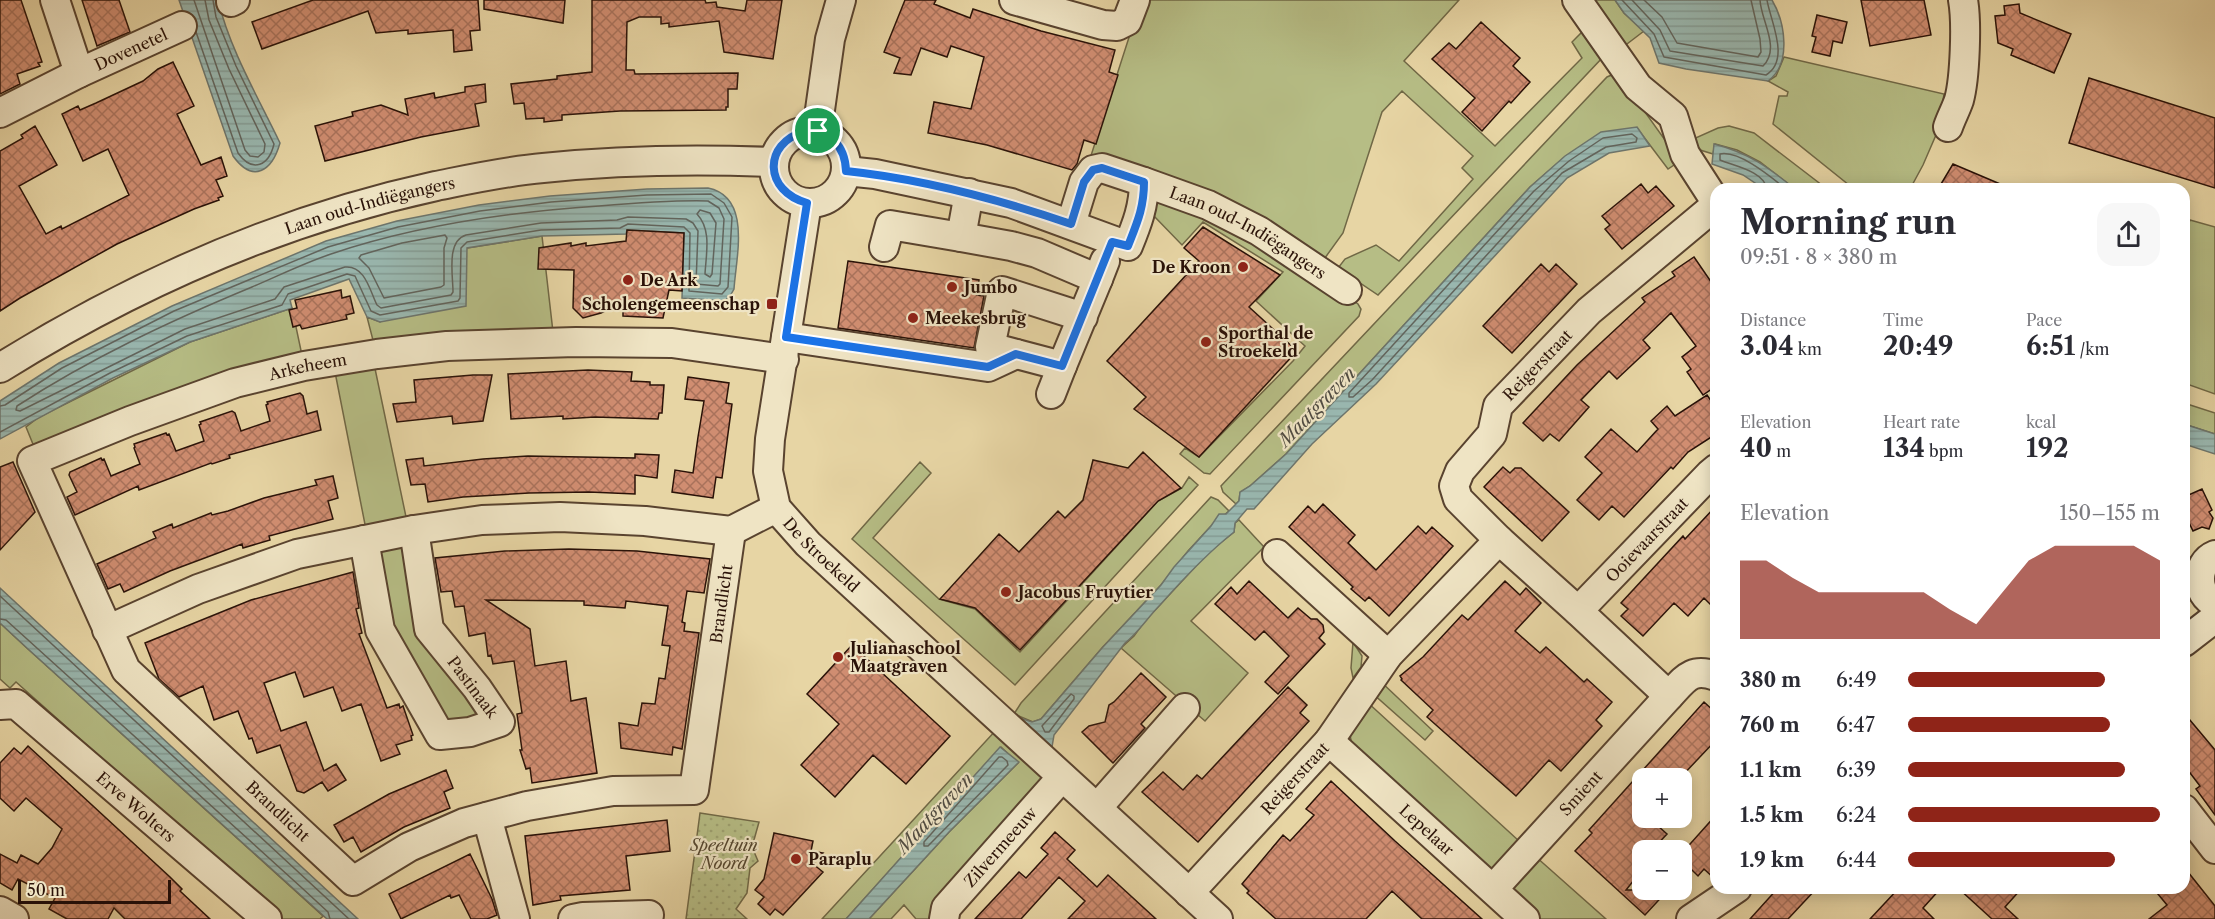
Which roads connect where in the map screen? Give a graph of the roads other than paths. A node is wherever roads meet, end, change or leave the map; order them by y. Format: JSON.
{"nodes":[{"id":1,"x":55,"y":0,"type":"edge"},
{"id":2,"x":841,"y":0,"type":"edge"},
{"id":3,"x":1014,"y":0,"type":"edge"},
{"id":4,"x":1135,"y":0,"type":"edge"},
{"id":5,"x":1577,"y":0,"type":"edge"},
{"id":6,"x":1963,"y":0,"type":"edge"},
{"id":7,"x":182,"y":26,"type":"dead end"},
{"id":8,"x":79,"y":73,"type":"junction"},
{"id":9,"x":0,"y":113,"type":"edge"},
{"id":10,"x":1948,"y":127,"type":"dead end"},
{"id":11,"x":818,"y":131,"type":"junction"},
{"id":12,"x":774,"y":162,"type":"junction"},
{"id":13,"x":846,"y":171,"type":"junction"},
{"id":14,"x":1144,"y":182,"type":"junction"},
{"id":15,"x":969,"y":193,"type":"junction"},
{"id":16,"x":1710,"y":194,"type":"edge"},
{"id":17,"x":807,"y":203,"type":"junction"},
{"id":18,"x":1710,"y":209,"type":"edge"},
{"id":19,"x":1071,"y":224,"type":"junction"},
{"id":20,"x":961,"y":237,"type":"junction"},
{"id":21,"x":1112,"y":242,"type":"junction"},
{"id":22,"x":884,"y":247,"type":"dead end"},
{"id":23,"x":1098,"y":279,"type":"junction"},
{"id":24,"x":1347,"y":290,"type":"dead end"},
{"id":25,"x":1083,"y":317,"type":"junction"},
{"id":26,"x":785,"y":348,"type":"junction"},
{"id":27,"x":1016,"y":354,"type":"junction"},
{"id":28,"x":1062,"y":366,"type":"junction"},
{"id":29,"x":0,"y":368,"type":"edge"},
{"id":30,"x":1051,"y":394,"type":"dead end"},
{"id":31,"x":1710,"y":474,"type":"edge"},
{"id":32,"x":776,"y":508,"type":"junction"},
{"id":33,"x":414,"y":530,"type":"junction"},
{"id":34,"x":731,"y":531,"type":"junction"},
{"id":35,"x":364,"y":540,"type":"junction"},
{"id":36,"x":1499,"y":540,"type":"junction"},
{"id":37,"x":1277,"y":554,"type":"dead end"},
{"id":38,"x":2215,"y":555,"type":"edge"},
{"id":39,"x":2215,"y":603,"type":"edge"},
{"id":40,"x":1578,"y":611,"type":"junction"},
{"id":41,"x":2215,"y":618,"type":"edge"},
{"id":42,"x":107,"y":630,"type":"junction"},
{"id":43,"x":2190,"y":637,"type":"edge"},
{"id":44,"x":1388,"y":656,"type":"junction"},
{"id":45,"x":1710,"y":674,"type":"edge"},
{"id":46,"x":1669,"y":696,"type":"junction"},
{"id":47,"x":0,"y":705,"type":"edge"},
{"id":48,"x":1185,"y":708,"type":"dead end"},
{"id":49,"x":1329,"y":741,"type":"junction"},
{"id":50,"x":1062,"y":777,"type":"junction"},
{"id":51,"x":1097,"y":808,"type":"junction"},
{"id":52,"x":487,"y":817,"type":"junction"},
{"id":53,"x":2190,"y":817,"type":"edge"},
{"id":54,"x":2215,"y":849,"type":"edge"},
{"id":55,"x":1493,"y":890,"type":"junction"},
{"id":56,"x":1189,"y":893,"type":"junction"},
{"id":57,"x":1728,"y":894,"type":"edge"},
{"id":58,"x":0,"y":911,"type":"edge"},
{"id":59,"x":649,"y":915,"type":"dead end"},
{"id":60,"x":14,"y":919,"type":"edge"},
{"id":61,"x":267,"y":919,"type":"edge"},
{"id":62,"x":515,"y":919,"type":"edge"},
{"id":63,"x":573,"y":919,"type":"edge"},
{"id":64,"x":944,"y":919,"type":"edge"},
{"id":65,"x":1218,"y":919,"type":"edge"},
{"id":66,"x":1525,"y":919,"type":"edge"},
{"id":67,"x":1691,"y":919,"type":"edge"}],
"edges":[{"from":1,"to":8,"type":"street","name":"Dovenetel"},
{"from":2,"to":11,"type":"street"},
{"from":3,"to":4,"type":"street"},
{"from":5,"to":16,"type":"street"},
{"from":6,"to":10,"type":"street"},
{"from":7,"to":8,"type":"street","name":"Dovenetel"},
{"from":8,"to":9,"type":"street","name":"Dovenetel"},
{"from":11,"to":12,"type":"street"},
{"from":11,"to":13,"type":"street"},
{"from":12,"to":17,"type":"street"},
{"from":12,"to":29,"type":"street","name":"Laan oud-Indiëgangers"},
{"from":13,"to":15,"type":"street"},
{"from":13,"to":17,"type":"street"},
{"from":14,"to":19,"type":"street","name":"Laan oud-Indiëgangers"},
{"from":14,"to":21,"type":"street","name":"Laan oud-Indiëgangers"},
{"from":14,"to":24,"type":"street","name":"Laan oud-Indiëgangers"},
{"from":15,"to":19,"type":"street"},
{"from":15,"to":20,"type":"street"},
{"from":17,"to":26,"type":"street","name":"De Stroekeld"},
{"from":18,"to":36,"type":"street","name":"Reigerstraat"},
{"from":19,"to":21,"type":"street"},
{"from":20,"to":22,"type":"street"},
{"from":20,"to":23,"type":"street"},
{"from":21,"to":23,"type":"street"},
{"from":23,"to":25,"type":"street"},
{"from":25,"to":27,"type":"street"},
{"from":25,"to":28,"type":"street"},
{"from":26,"to":27,"type":"street"},
{"from":26,"to":32,"type":"street","name":"De Stroekeld"},
{"from":26,"to":42,"type":"street","name":"Arkeheem"},
{"from":27,"to":28,"type":"street"},
{"from":28,"to":30,"type":"street"},
{"from":31,"to":40,"type":"street","name":"Ooievaarstraat"},
{"from":32,"to":34,"type":"street"},
{"from":32,"to":50,"type":"street","name":"De Stroekeld"},
{"from":33,"to":34,"type":"street"},
{"from":33,"to":35,"type":"street"},
{"from":33,"to":35,"type":"street","name":"Pastinaak"},
{"from":34,"to":52,"type":"street","name":"Brandlicht"},
{"from":35,"to":42,"type":"street"},
{"from":36,"to":40,"type":"street"},
{"from":36,"to":44,"type":"street","name":"Reigerstraat"},
{"from":37,"to":44,"type":"street"},
{"from":38,"to":39,"type":"street"},
{"from":40,"to":46,"type":"street"},
{"from":41,"to":43,"type":"street"},
{"from":42,"to":52,"type":"street","name":"Brandlicht"},
{"from":44,"to":49,"type":"street","name":"Reigerstraat"},
{"from":45,"to":46,"type":"street"},
{"from":46,"to":55,"type":"street","name":"Smient"},
{"from":47,"to":61,"type":"street","name":"Erve Wolters"},
{"from":48,"to":51,"type":"street"},
{"from":49,"to":55,"type":"street","name":"Lepelaar"},
{"from":49,"to":56,"type":"street","name":"Reigerstraat"},
{"from":50,"to":51,"type":"street","name":"De Stroekeld"},
{"from":50,"to":64,"type":"street","name":"Zilvermeeuw"},
{"from":51,"to":56,"type":"street","name":"De Stroekeld"},
{"from":52,"to":62,"type":"street"},
{"from":53,"to":54,"type":"street"},
{"from":55,"to":66,"type":"street","name":"Lepelaar"},
{"from":56,"to":65,"type":"street","name":"De Stroekeld"},
{"from":57,"to":67,"type":"street"},
{"from":58,"to":60,"type":"street"},
{"from":59,"to":63,"type":"street"}]}
